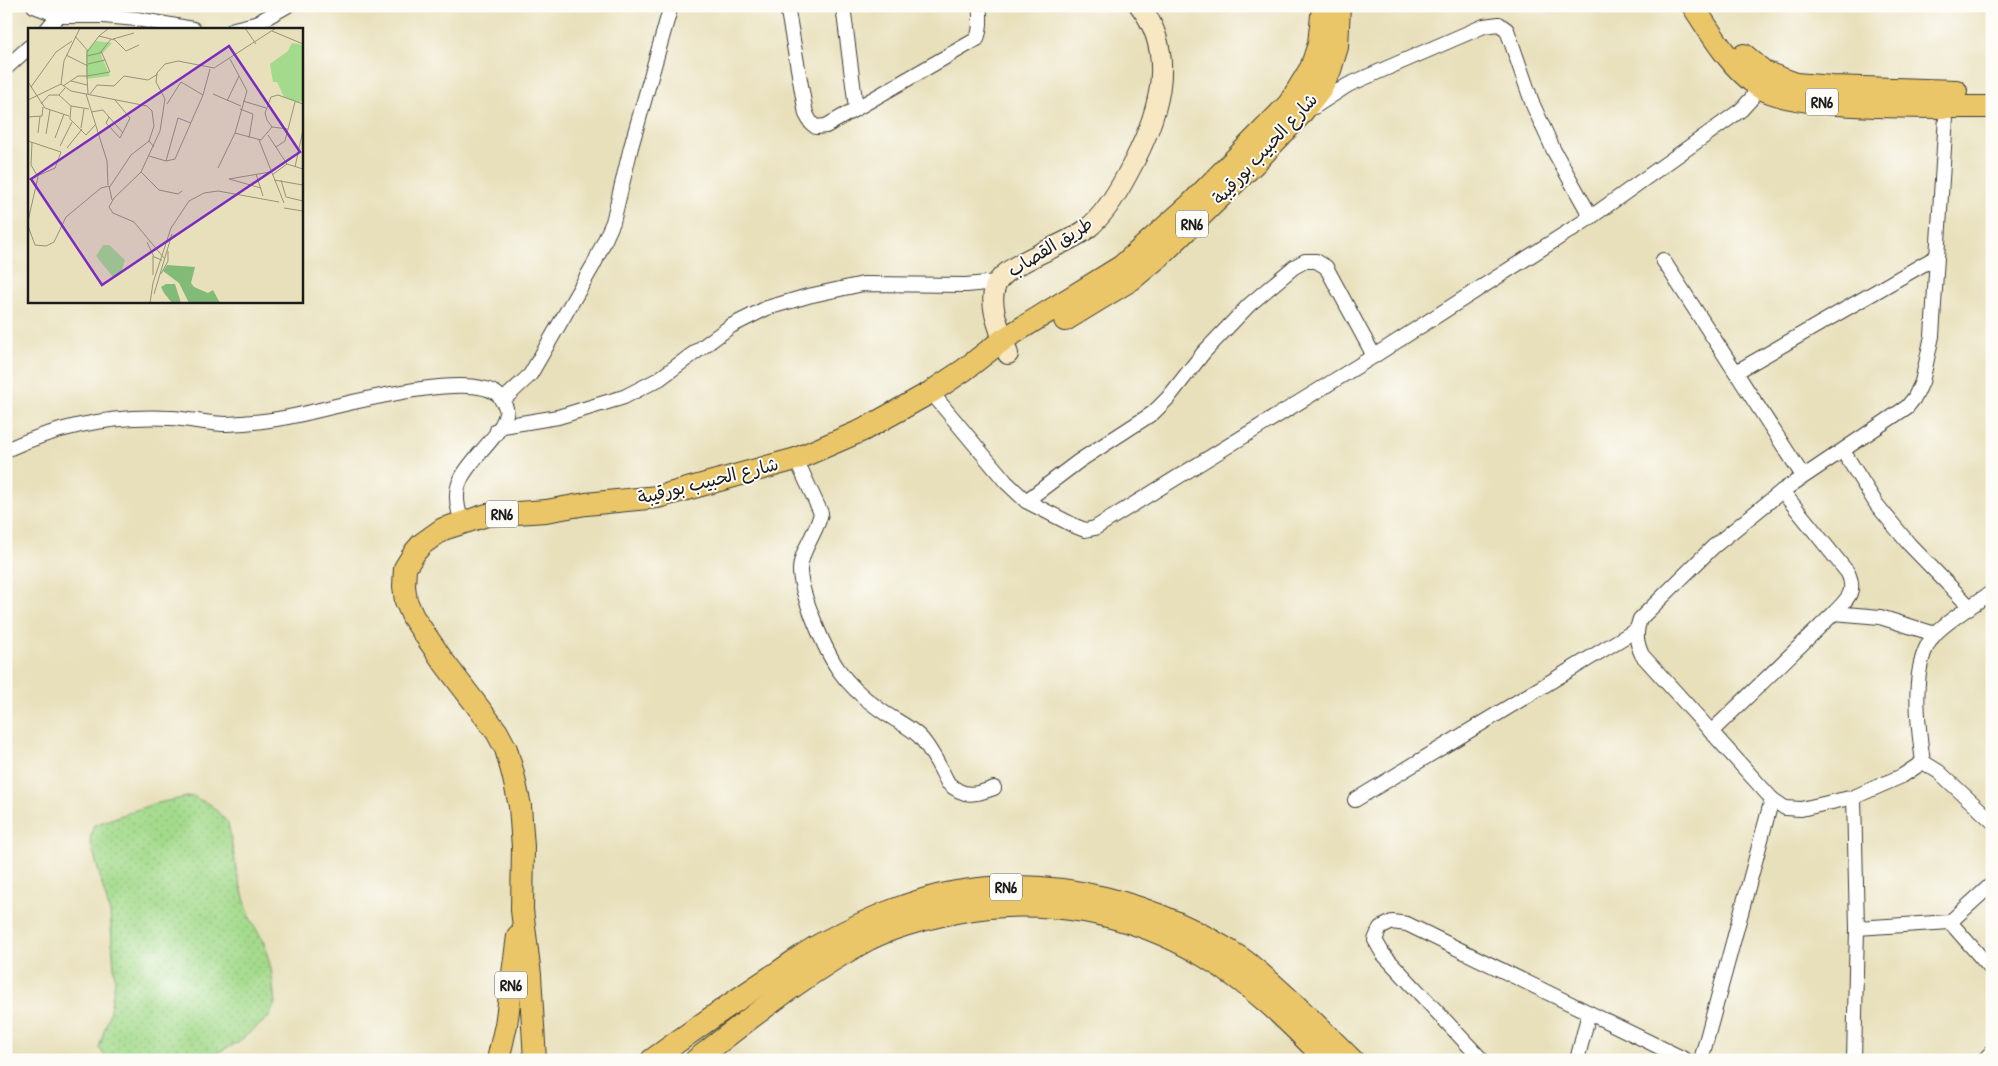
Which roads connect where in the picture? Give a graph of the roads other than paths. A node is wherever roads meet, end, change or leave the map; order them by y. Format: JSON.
{"nodes":[{"id":1,"x":34,"y":6,"type":"edge"},
{"id":2,"x":288,"y":6,"type":"edge"},
{"id":3,"x":671,"y":6,"type":"edge"},
{"id":4,"x":787,"y":6,"type":"edge"},
{"id":5,"x":843,"y":6,"type":"edge"},
{"id":6,"x":979,"y":6,"type":"edge"},
{"id":7,"x":1140,"y":6,"type":"edge"},
{"id":8,"x":1323,"y":6,"type":"edge"},
{"id":9,"x":1339,"y":6,"type":"edge"},
{"id":10,"x":1693,"y":6,"type":"edge"},
{"id":11,"x":1710,"y":6,"type":"edge"},
{"id":12,"x":63,"y":11,"type":"edge"},
{"id":13,"x":48,"y":28,"type":"edge"},
{"id":14,"x":187,"y":28,"type":"edge"},
{"id":15,"x":238,"y":28,"type":"edge"},
{"id":16,"x":28,"y":48,"type":"edge"},
{"id":17,"x":6,"y":68,"type":"edge"},
{"id":18,"x":1762,"y":79,"type":"junction"},
{"id":19,"x":1992,"y":91,"type":"edge"},
{"id":20,"x":1947,"y":98,"type":"junction"},
{"id":21,"x":1992,"y":107,"type":"edge"},
{"id":22,"x":856,"y":108,"type":"junction"},
{"id":23,"x":1298,"y":116,"type":"junction"},
{"id":24,"x":1591,"y":217,"type":"junction"},
{"id":25,"x":1936,"y":257,"type":"junction"},
{"id":26,"x":1663,"y":260,"type":"dead end"},
{"id":27,"x":996,"y":282,"type":"junction"},
{"id":28,"x":1006,"y":347,"type":"junction"},
{"id":29,"x":1374,"y":356,"type":"junction"},
{"id":30,"x":1736,"y":372,"type":"junction"},
{"id":31,"x":931,"y":392,"type":"junction"},
{"id":32,"x":502,"y":400,"type":"junction"},
{"id":33,"x":497,"y":430,"type":"junction"},
{"id":34,"x":6,"y":450,"type":"edge"},
{"id":35,"x":1843,"y":451,"type":"junction"},
{"id":36,"x":796,"y":459,"type":"junction"},
{"id":37,"x":1804,"y":476,"type":"junction"},
{"id":38,"x":1782,"y":491,"type":"junction"},
{"id":39,"x":1026,"y":501,"type":"junction"},
{"id":40,"x":463,"y":523,"type":"junction"},
{"id":41,"x":1992,"y":592,"type":"edge"},
{"id":42,"x":1970,"y":607,"type":"junction"},
{"id":43,"x":1834,"y":613,"type":"junction"},
{"id":44,"x":1636,"y":630,"type":"junction"},
{"id":45,"x":1935,"y":634,"type":"junction"},
{"id":46,"x":1711,"y":732,"type":"junction"},
{"id":47,"x":1923,"y":762,"type":"junction"},
{"id":48,"x":994,"y":788,"type":"dead end"},
{"id":49,"x":1854,"y":797,"type":"junction"},
{"id":50,"x":1772,"y":799,"type":"junction"},
{"id":51,"x":1355,"y":800,"type":"dead end"},
{"id":52,"x":1992,"y":821,"type":"edge"},
{"id":53,"x":1992,"y":884,"type":"edge"},
{"id":54,"x":522,"y":910,"type":"junction"},
{"id":55,"x":1950,"y":922,"type":"junction"},
{"id":56,"x":1857,"y":928,"type":"junction"},
{"id":57,"x":1992,"y":970,"type":"edge"},
{"id":58,"x":781,"y":995,"type":"junction"},
{"id":59,"x":1589,"y":1014,"type":"junction"},
{"id":60,"x":532,"y":1028,"type":"junction"},
{"id":61,"x":1992,"y":1052,"type":"edge"},
{"id":62,"x":498,"y":1060,"type":"edge"},
{"id":63,"x":535,"y":1060,"type":"edge"},
{"id":64,"x":546,"y":1060,"type":"edge"},
{"id":65,"x":652,"y":1060,"type":"edge"},
{"id":66,"x":696,"y":1060,"type":"edge"},
{"id":67,"x":709,"y":1060,"type":"edge"},
{"id":68,"x":1326,"y":1060,"type":"edge"},
{"id":69,"x":1352,"y":1060,"type":"edge"},
{"id":70,"x":1482,"y":1060,"type":"edge"},
{"id":71,"x":1577,"y":1060,"type":"edge"},
{"id":72,"x":1686,"y":1060,"type":"edge"},
{"id":73,"x":1701,"y":1060,"type":"edge"},
{"id":74,"x":1854,"y":1060,"type":"edge"},
{"id":75,"x":1984,"y":1060,"type":"edge"}],
"edges":[{"from":1,"to":12,"type":"street"},
{"from":2,"to":15,"type":"street"},
{"from":3,"to":32,"type":"street"},
{"from":4,"to":22,"type":"street"},
{"from":5,"to":22,"type":"street"},
{"from":6,"to":22,"type":"street"},
{"from":7,"to":27,"type":"main road","name":"طريق القصاب"},
{"from":8,"to":28,"type":"main road","name":"شارع الحبيب بورقيبة","number":"RN6"},
{"from":9,"to":23,"type":"main road","name":"شارع الحبيب بورقيبة","number":"RN6"},
{"from":10,"to":18,"type":"main road","number":"RN6"},
{"from":11,"to":18,"type":"main road","number":"RN6"},
{"from":12,"to":13,"type":"street"},
{"from":12,"to":14,"type":"street"},
{"from":16,"to":17,"type":"street"},
{"from":18,"to":20,"type":"main road","number":"RN6"},
{"from":18,"to":24,"type":"street"},
{"from":19,"to":20,"type":"main road","number":"RN6"},
{"from":20,"to":21,"type":"main road","number":"RN6"},
{"from":20,"to":25,"type":"street"},
{"from":23,"to":24,"type":"street"},
{"from":23,"to":28,"type":"main road","name":"شارع الحبيب بورقيبة","number":"RN6"},
{"from":24,"to":29,"type":"street"},
{"from":25,"to":30,"type":"street"},
{"from":25,"to":35,"type":"street"},
{"from":26,"to":30,"type":"street"},
{"from":27,"to":28,"type":"main road","name":"طريق القصاب"},
{"from":27,"to":33,"type":"street"},
{"from":28,"to":31,"type":"main road","name":"شارع الحبيب بورقيبة","number":"RN6"},
{"from":29,"to":39,"type":"street"},
{"from":29,"to":39,"type":"street"},
{"from":30,"to":37,"type":"street"},
{"from":31,"to":36,"type":"main road","name":"شارع الحبيب بورقيبة","number":"RN6"},
{"from":31,"to":39,"type":"street"},
{"from":32,"to":33,"type":"street"},
{"from":32,"to":34,"type":"street"},
{"from":33,"to":40,"type":"street"},
{"from":35,"to":37,"type":"street"},
{"from":35,"to":42,"type":"street"},
{"from":36,"to":40,"type":"main road","name":"شارع الحبيب بورقيبة","number":"RN6"},
{"from":36,"to":48,"type":"street"},
{"from":37,"to":38,"type":"street"},
{"from":38,"to":43,"type":"street"},
{"from":38,"to":44,"type":"street"},
{"from":40,"to":54,"type":"main road","name":"شارع الحبيب بورقيبة","number":"RN6"},
{"from":41,"to":42,"type":"street"},
{"from":42,"to":45,"type":"street"},
{"from":43,"to":45,"type":"street"},
{"from":43,"to":46,"type":"street"},
{"from":44,"to":46,"type":"street"},
{"from":44,"to":51,"type":"street"},
{"from":45,"to":47,"type":"street"},
{"from":46,"to":50,"type":"street"},
{"from":47,"to":49,"type":"street"},
{"from":47,"to":52,"type":"street"},
{"from":49,"to":50,"type":"street"},
{"from":49,"to":56,"type":"street"},
{"from":50,"to":73,"type":"street"},
{"from":53,"to":55,"type":"street"},
{"from":54,"to":60,"type":"main road","name":"شارع الحبيب بورقيبة","number":"RN6"},
{"from":54,"to":62,"type":"main road","name":"شارع الحبيب بورقيبة","number":"RN6"},
{"from":55,"to":56,"type":"street"},
{"from":55,"to":57,"type":"street"},
{"from":56,"to":74,"type":"street"},
{"from":58,"to":66,"type":"main road","number":"RN6"},
{"from":58,"to":67,"type":"main road"},
{"from":58,"to":68,"type":"main road","number":"RN6"},
{"from":59,"to":70,"type":"street"},
{"from":59,"to":71,"type":"street"},
{"from":59,"to":72,"type":"street"},
{"from":60,"to":63,"type":"main road","name":"شارع الحبيب بورقيبة","number":"RN6"},
{"from":60,"to":64,"type":"main road"},
{"from":61,"to":75,"type":"street"},
{"from":65,"to":69,"type":"main road","number":"RN6"}]}
